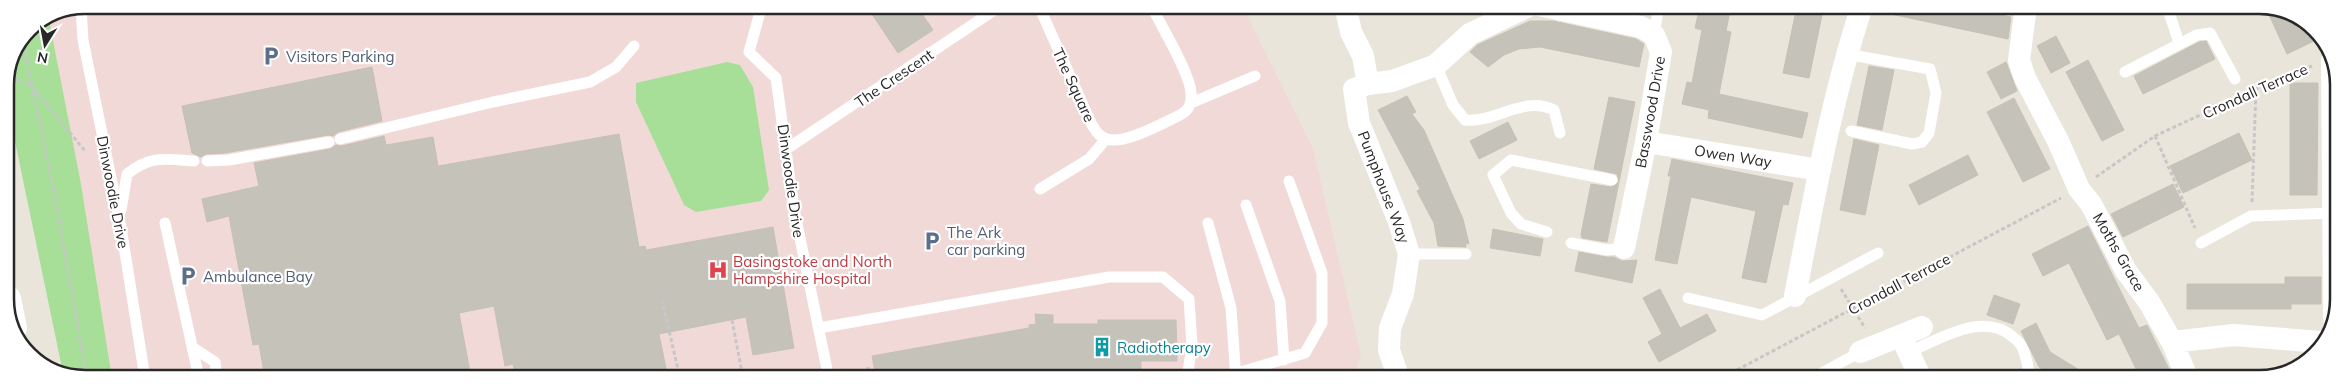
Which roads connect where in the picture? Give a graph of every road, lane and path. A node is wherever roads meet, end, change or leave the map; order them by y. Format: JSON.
{"nodes":[{"id":1,"x":81,"y":14,"type":"edge"},
{"id":2,"x":759,"y":14,"type":"edge"},
{"id":3,"x":989,"y":14,"type":"edge"},
{"id":4,"x":1042,"y":14,"type":"edge"},
{"id":5,"x":1156,"y":14,"type":"edge"},
{"id":6,"x":1347,"y":14,"type":"edge"},
{"id":7,"x":1514,"y":14,"type":"edge"},
{"id":8,"x":1578,"y":14,"type":"edge"},
{"id":9,"x":1658,"y":14,"type":"edge"},
{"id":10,"x":1859,"y":14,"type":"edge"},
{"id":11,"x":2025,"y":14,"type":"edge"},
{"id":12,"x":2170,"y":14,"type":"edge"},
{"id":13,"x":1654,"y":34,"type":"junction"},
{"id":14,"x":2180,"y":43,"type":"junction"},
{"id":15,"x":634,"y":46,"type":"dead end"},
{"id":16,"x":24,"y":48,"type":"edge"},
{"id":17,"x":1846,"y":54,"type":"junction"},
{"id":18,"x":2323,"y":62,"type":"edge"},
{"id":19,"x":1436,"y":65,"type":"junction"},
{"id":20,"x":2125,"y":72,"type":"dead end"},
{"id":21,"x":1255,"y":76,"type":"dead end"},
{"id":22,"x":14,"y":78,"type":"edge"},
{"id":23,"x":2235,"y":78,"type":"dead end"},
{"id":24,"x":1368,"y":84,"type":"junction"},
{"id":25,"x":32,"y":86,"type":"junction"},
{"id":26,"x":2256,"y":89,"type":"junction"},
{"id":27,"x":1191,"y":103,"type":"junction"},
{"id":28,"x":1851,"y":132,"type":"dead end"},
{"id":29,"x":1560,"y":133,"type":"dead end"},
{"id":30,"x":2155,"y":136,"type":"junction"},
{"id":31,"x":1106,"y":139,"type":"junction"},
{"id":32,"x":1646,"y":142,"type":"junction"},
{"id":33,"x":785,"y":150,"type":"junction"},
{"id":34,"x":85,"y":151,"type":"dead end"},
{"id":35,"x":194,"y":161,"type":"dead end"},
{"id":36,"x":207,"y":161,"type":"dead end"},
{"id":37,"x":2330,"y":168,"type":"edge"},
{"id":38,"x":1820,"y":170,"type":"junction"},
{"id":39,"x":1612,"y":180,"type":"dead end"},
{"id":40,"x":1289,"y":181,"type":"dead end"},
{"id":41,"x":2079,"y":189,"type":"junction"},
{"id":42,"x":1040,"y":190,"type":"dead end"},
{"id":43,"x":1246,"y":205,"type":"dead end"},
{"id":44,"x":2330,"y":213,"type":"edge"},
{"id":45,"x":2252,"y":216,"type":"junction"},
{"id":46,"x":165,"y":223,"type":"dead end"},
{"id":47,"x":1208,"y":223,"type":"dead end"},
{"id":48,"x":121,"y":227,"type":"junction"},
{"id":49,"x":1547,"y":232,"type":"dead end"},
{"id":50,"x":1571,"y":243,"type":"dead end"},
{"id":51,"x":2201,"y":243,"type":"joint"},
{"id":52,"x":1624,"y":248,"type":"joint"},
{"id":53,"x":1878,"y":253,"type":"dead end"},
{"id":54,"x":1409,"y":254,"type":"junction"},
{"id":55,"x":1466,"y":254,"type":"dead end"},
{"id":56,"x":1833,"y":276,"type":"junction"},
{"id":57,"x":1795,"y":296,"type":"junction"},
{"id":58,"x":1688,"y":298,"type":"dead end"},
{"id":59,"x":662,"y":300,"type":"dead end"},
{"id":60,"x":1853,"y":308,"type":"junction"},
{"id":61,"x":732,"y":320,"type":"dead end"},
{"id":62,"x":819,"y":328,"type":"junction"},
{"id":63,"x":1911,"y":338,"type":"junction"},
{"id":64,"x":2172,"y":342,"type":"junction"},
{"id":65,"x":2316,"y":342,"type":"edge"},
{"id":66,"x":192,"y":347,"type":"junction"},
{"id":67,"x":1868,"y":349,"type":"junction"},
{"id":68,"x":1284,"y":360,"type":"junction"},
{"id":69,"x":868,"y":367,"type":"dead end"},
{"id":70,"x":85,"y":370,"type":"edge"},
{"id":71,"x":144,"y":370,"type":"edge"},
{"id":72,"x":197,"y":370,"type":"edge"},
{"id":73,"x":216,"y":370,"type":"edge"},
{"id":74,"x":678,"y":370,"type":"edge"},
{"id":75,"x":741,"y":370,"type":"edge"},
{"id":76,"x":827,"y":370,"type":"edge"},
{"id":77,"x":869,"y":370,"type":"edge"},
{"id":78,"x":1188,"y":370,"type":"edge"},
{"id":79,"x":1235,"y":370,"type":"edge"},
{"id":80,"x":1254,"y":370,"type":"edge"},
{"id":81,"x":1396,"y":370,"type":"edge"},
{"id":82,"x":1737,"y":370,"type":"edge"},
{"id":83,"x":1829,"y":370,"type":"edge"},
{"id":84,"x":1920,"y":370,"type":"edge"},
{"id":85,"x":2028,"y":370,"type":"edge"},
{"id":86,"x":2184,"y":370,"type":"edge"}],
"edges":[{"from":1,"to":48,"type":"lane","name":"Dinwoodie Drive"},
{"from":2,"to":33,"type":"lane","name":"Dinwoodie Drive"},
{"from":3,"to":33,"type":"lane","name":"The Crescent"},
{"from":4,"to":31,"type":"lane","name":"The Square"},
{"from":5,"to":27,"type":"lane"},
{"from":6,"to":24,"type":"street"},
{"from":7,"to":19,"type":"street"},
{"from":8,"to":13,"type":"street","name":"Basswood Drive"},
{"from":9,"to":13,"type":"lane"},
{"from":10,"to":17,"type":"street"},
{"from":11,"to":41,"type":"street"},
{"from":12,"to":14,"type":"lane"},
{"from":13,"to":32,"type":"street","name":"Basswood Drive"},
{"from":14,"to":20,"type":"lane"},
{"from":14,"to":23,"type":"lane"},
{"from":15,"to":36,"type":"lane"},
{"from":16,"to":25,"type":"path"},
{"from":17,"to":28,"type":"lane"},
{"from":17,"to":38,"type":"street"},
{"from":18,"to":26,"type":"path","name":"Crondall Terrace"},
{"from":18,"to":37,"type":"street"},
{"from":19,"to":24,"type":"street"},
{"from":19,"to":29,"type":"lane"},
{"from":21,"to":27,"type":"lane"},
{"from":22,"to":25,"type":"path"},
{"from":24,"to":54,"type":"street","name":"Pumphouse Way"},
{"from":25,"to":34,"type":"path"},
{"from":25,"to":70,"type":"path"},
{"from":26,"to":30,"type":"path","name":"Crondall Terrace"},
{"from":26,"to":45,"type":"path"},
{"from":27,"to":31,"type":"lane"},
{"from":30,"to":41,"type":"path","name":"Crondall Terrace"},
{"from":30,"to":51,"type":"path"},
{"from":31,"to":42,"type":"lane"},
{"from":32,"to":38,"type":"street","name":"Owen Way"},
{"from":32,"to":52,"type":"street","name":"Basswood Drive"},
{"from":33,"to":62,"type":"lane","name":"Dinwoodie Drive"},
{"from":35,"to":48,"type":"lane"},
{"from":38,"to":57,"type":"street"},
{"from":39,"to":49,"type":"lane"},
{"from":40,"to":68,"type":"lane"},
{"from":41,"to":60,"type":"path","name":"Crondall Terrace"},
{"from":41,"to":64,"type":"street","name":"Moths Grace"},
{"from":43,"to":68,"type":"lane"},
{"from":44,"to":45,"type":"lane"},
{"from":45,"to":51,"type":"lane"},
{"from":46,"to":66,"type":"lane"},
{"from":47,"to":79,"type":"lane"},
{"from":48,"to":71,"type":"lane","name":"Dinwoodie Drive"},
{"from":50,"to":52,"type":"lane"},
{"from":53,"to":56,"type":"lane"},
{"from":54,"to":55,"type":"lane"},
{"from":54,"to":81,"type":"street","name":"Pumphouse Way"},
{"from":56,"to":57,"type":"lane"},
{"from":56,"to":60,"type":"path"},
{"from":57,"to":58,"type":"lane"},
{"from":59,"to":74,"type":"path"},
{"from":60,"to":67,"type":"path"},
{"from":60,"to":82,"type":"path","name":"Crondall Terrace"},
{"from":61,"to":75,"type":"path"},
{"from":62,"to":76,"type":"lane","name":"Dinwoodie Drive"},
{"from":62,"to":78,"type":"lane"},
{"from":63,"to":67,"type":"street"},
{"from":63,"to":84,"type":"street"},
{"from":63,"to":85,"type":"lane"},
{"from":64,"to":65,"type":"street"},
{"from":64,"to":86,"type":"street","name":"Moths Grace"},
{"from":66,"to":72,"type":"lane"},
{"from":66,"to":73,"type":"lane"},
{"from":67,"to":83,"type":"lane"},
{"from":68,"to":80,"type":"lane"},
{"from":69,"to":77,"type":"path"}]}
